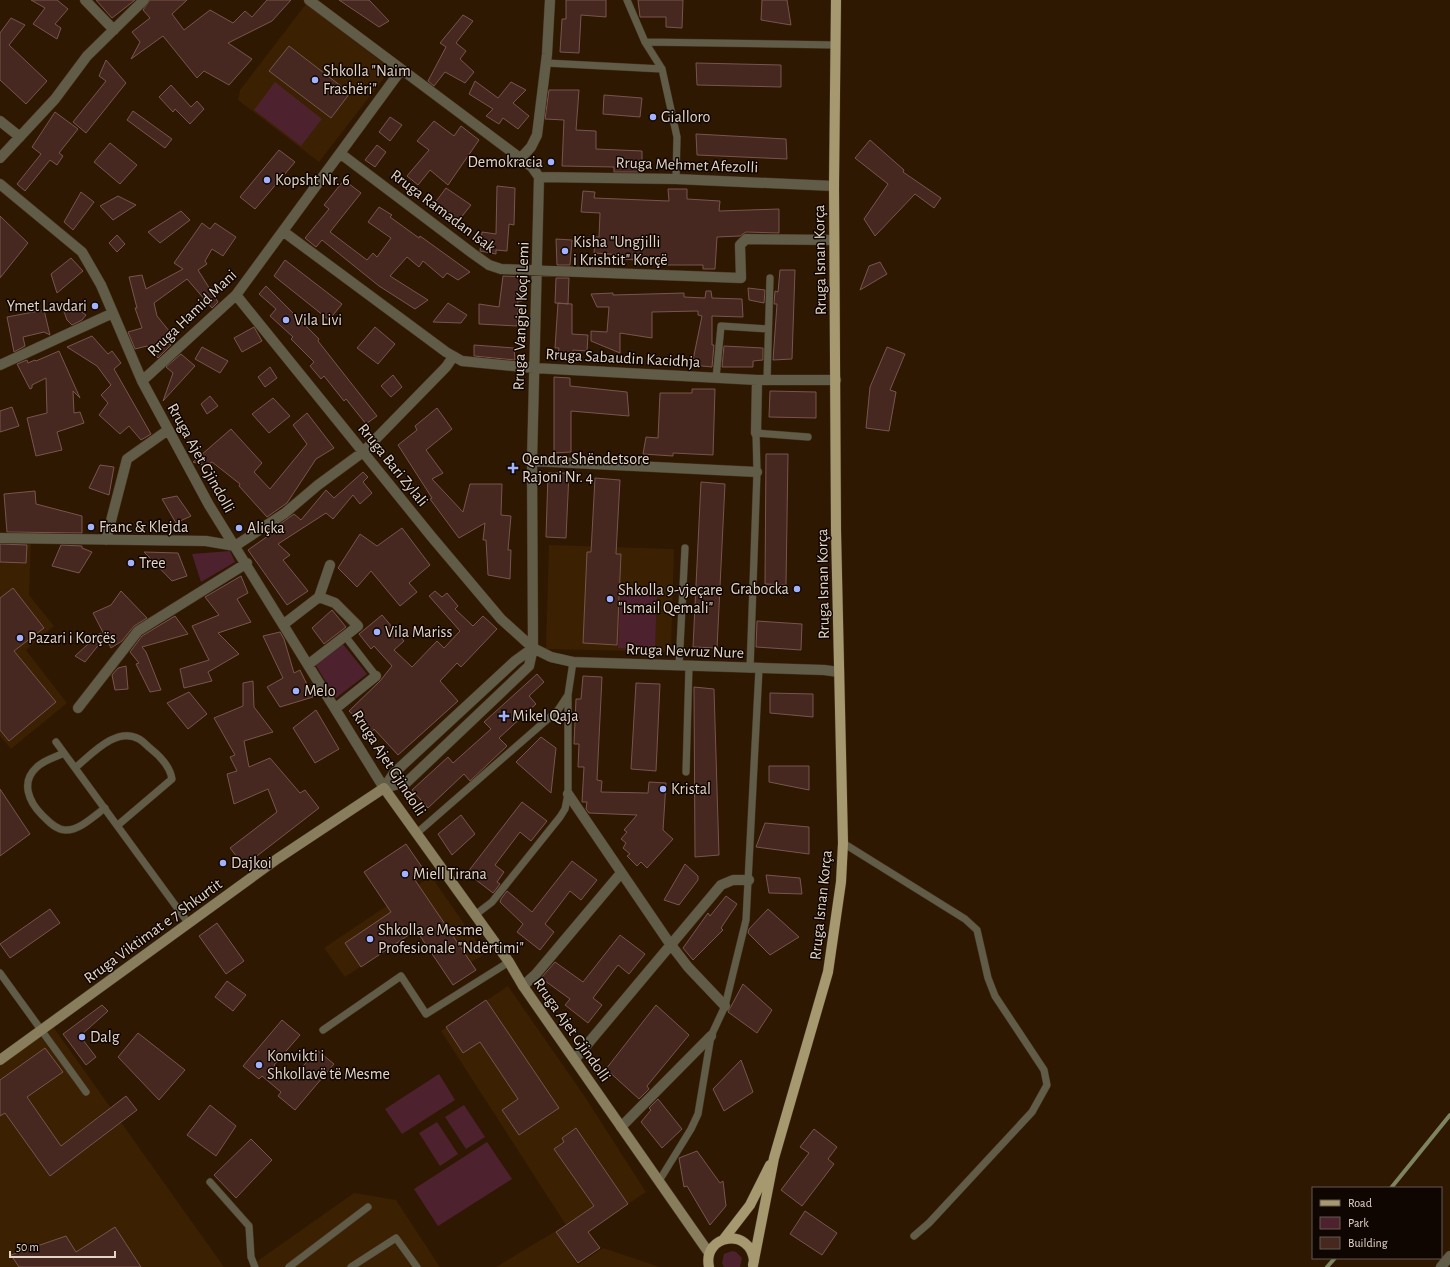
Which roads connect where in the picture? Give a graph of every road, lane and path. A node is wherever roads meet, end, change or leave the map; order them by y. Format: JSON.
{"nodes":[{"id":1,"x":85,"y":0,"type":"edge"},
{"id":2,"x":144,"y":0,"type":"edge"},
{"id":3,"x":309,"y":0,"type":"edge"},
{"id":4,"x":550,"y":0,"type":"edge"},
{"id":5,"x":627,"y":0,"type":"edge"},
{"id":6,"x":836,"y":0,"type":"edge"},
{"id":7,"x":114,"y":30,"type":"junction"},
{"id":8,"x":645,"y":42,"type":"junction"},
{"id":9,"x":836,"y":45,"type":"junction"},
{"id":10,"x":546,"y":64,"type":"junction"},
{"id":11,"x":662,"y":69,"type":"junction"},
{"id":12,"x":401,"y":70,"type":"junction"},
{"id":13,"x":0,"y":121,"type":"edge"},
{"id":14,"x":20,"y":137,"type":"junction"},
{"id":15,"x":341,"y":154,"type":"junction"},
{"id":16,"x":0,"y":158,"type":"edge"},
{"id":17,"x":520,"y":159,"type":"junction"},
{"id":18,"x":539,"y":177,"type":"junction"},
{"id":19,"x":676,"y":178,"type":"junction"},
{"id":20,"x":0,"y":184,"type":"edge"},
{"id":21,"x":834,"y":186,"type":"junction"},
{"id":22,"x":284,"y":232,"type":"junction"},
{"id":23,"x":834,"y":240,"type":"junction"},
{"id":24,"x":537,"y":272,"type":"junction"},
{"id":25,"x":770,"y":278,"type":"dead end"},
{"id":26,"x":236,"y":295,"type":"junction"},
{"id":27,"x":113,"y":313,"type":"junction"},
{"id":28,"x":768,"y":329,"type":"junction"},
{"id":29,"x":453,"y":357,"type":"junction"},
{"id":30,"x":0,"y":365,"type":"edge"},
{"id":31,"x":534,"y":368,"type":"junction"},
{"id":32,"x":716,"y":378,"type":"junction"},
{"id":33,"x":762,"y":380,"type":"junction"},
{"id":34,"x":836,"y":380,"type":"junction"},
{"id":35,"x":142,"y":381,"type":"junction"},
{"id":36,"x":168,"y":430,"type":"junction"},
{"id":37,"x":756,"y":433,"type":"junction"},
{"id":38,"x":808,"y":437,"type":"dead end"},
{"id":39,"x":363,"y":452,"type":"junction"},
{"id":40,"x":532,"y":461,"type":"junction"},
{"id":41,"x":757,"y":472,"type":"junction"},
{"id":42,"x":0,"y":538,"type":"edge"},
{"id":43,"x":106,"y":540,"type":"junction"},
{"id":44,"x":235,"y":546,"type":"junction"},
{"id":45,"x":685,"y":548,"type":"dead end"},
{"id":46,"x":247,"y":563,"type":"junction"},
{"id":47,"x":330,"y":565,"type":"dead end"},
{"id":48,"x":319,"y":597,"type":"junction"},
{"id":49,"x":284,"y":624,"type":"junction"},
{"id":50,"x":345,"y":636,"type":"junction"},
{"id":51,"x":533,"y":648,"type":"junction"},
{"id":52,"x":573,"y":662,"type":"junction"},
{"id":53,"x":309,"y":664,"type":"junction"},
{"id":54,"x":684,"y":666,"type":"junction"},
{"id":55,"x":754,"y":669,"type":"junction"},
{"id":56,"x":839,"y":672,"type":"junction"},
{"id":57,"x":376,"y":676,"type":"joint"},
{"id":58,"x":568,"y":695,"type":"junction"},
{"id":59,"x":78,"y":708,"type":"dead end"},
{"id":60,"x":336,"y":708,"type":"junction"},
{"id":61,"x":56,"y":742,"type":"dead end"},
{"id":62,"x":64,"y":753,"type":"junction"},
{"id":63,"x":75,"y":768,"type":"junction"},
{"id":64,"x":686,"y":772,"type":"dead end"},
{"id":65,"x":384,"y":788,"type":"junction"},
{"id":66,"x":568,"y":794,"type":"junction"},
{"id":67,"x":105,"y":808,"type":"junction"},
{"id":68,"x":118,"y":825,"type":"junction"},
{"id":69,"x":417,"y":833,"type":"junction"},
{"id":70,"x":843,"y":843,"type":"junction"},
{"id":71,"x":621,"y":873,"type":"junction"},
{"id":72,"x":749,"y":880,"type":"junction"},
{"id":73,"x":475,"y":915,"type":"junction"},
{"id":74,"x":189,"y":924,"type":"junction"},
{"id":75,"x":671,"y":945,"type":"junction"},
{"id":76,"x":509,"y":962,"type":"junction"},
{"id":77,"x":0,"y":973,"type":"edge"},
{"id":78,"x":523,"y":986,"type":"junction"},
{"id":79,"x":725,"y":1006,"type":"junction"},
{"id":80,"x":41,"y":1030,"type":"junction"},
{"id":81,"x":323,"y":1030,"type":"dead end"},
{"id":82,"x":711,"y":1036,"type":"junction"},
{"id":83,"x":575,"y":1059,"type":"junction"},
{"id":84,"x":0,"y":1060,"type":"edge"},
{"id":85,"x":86,"y":1092,"type":"dead end"},
{"id":86,"x":621,"y":1127,"type":"junction"},
{"id":87,"x":774,"y":1158,"type":"junction"},
{"id":88,"x":659,"y":1181,"type":"junction"},
{"id":89,"x":210,"y":1182,"type":"dead end"},
{"id":90,"x":368,"y":1207,"type":"dead end"},
{"id":91,"x":914,"y":1236,"type":"dead end"},
{"id":92,"x":723,"y":1240,"type":"junction"},
{"id":93,"x":1450,"y":1256,"type":"edge"},
{"id":94,"x":708,"y":1262,"type":"edge"},
{"id":95,"x":753,"y":1266,"type":"edge"},
{"id":96,"x":255,"y":1267,"type":"edge"},
{"id":97,"x":289,"y":1267,"type":"edge"},
{"id":98,"x":351,"y":1267,"type":"edge"},
{"id":99,"x":417,"y":1267,"type":"edge"},
{"id":100,"x":1441,"y":1267,"type":"edge"}],
"edges":[{"from":1,"to":7,"type":"street"},
{"from":2,"to":7,"type":"street"},
{"from":3,"to":12,"type":"street"},
{"from":4,"to":10,"type":"street"},
{"from":5,"to":8,"type":"lane"},
{"from":6,"to":9,"type":"main road","name":"Rruga Isnan Korça"},
{"from":7,"to":14,"type":"street"},
{"from":8,"to":9,"type":"lane"},
{"from":8,"to":11,"type":"lane"},
{"from":9,"to":21,"type":"main road","name":"Rruga Isnan Korça"},
{"from":10,"to":11,"type":"lane"},
{"from":10,"to":17,"type":"street"},
{"from":11,"to":19,"type":"lane"},
{"from":12,"to":15,"type":"street","name":"Rruga Hamid Mani"},
{"from":12,"to":17,"type":"street"},
{"from":13,"to":14,"type":"street"},
{"from":14,"to":16,"type":"street"},
{"from":15,"to":22,"type":"street","name":"Rruga Hamid Mani"},
{"from":15,"to":24,"type":"street","name":"Rruga Ramadan Isak"},
{"from":17,"to":18,"type":"street"},
{"from":18,"to":19,"type":"street","name":"Rruga Mehmet Afezolli"},
{"from":18,"to":24,"type":"street","name":"Rruga Vangjel Koçi Lemi"},
{"from":19,"to":21,"type":"street","name":"Rruga Mehmet Afezolli"},
{"from":20,"to":27,"type":"street","name":"Rruga Ajet Gjindolli"},
{"from":21,"to":23,"type":"main road","name":"Rruga Isnan Korça"},
{"from":22,"to":26,"type":"street","name":"Rruga Hamid Mani"},
{"from":22,"to":29,"type":"street","name":"Rruga Sabaudin Kacidhja"},
{"from":23,"to":24,"type":"street","name":"Rruga Ramadan Isak"},
{"from":23,"to":34,"type":"main road","name":"Rruga Isnan Korça"},
{"from":24,"to":31,"type":"street","name":"Rruga Vangjel Koçi Lemi"},
{"from":25,"to":28,"type":"lane"},
{"from":26,"to":35,"type":"street","name":"Rruga Hamid Mani"},
{"from":26,"to":39,"type":"street","name":"Rruga Bari Zylali"},
{"from":27,"to":30,"type":"street"},
{"from":27,"to":35,"type":"street","name":"Rruga Ajet Gjindolli"},
{"from":28,"to":32,"type":"lane"},
{"from":28,"to":33,"type":"lane"},
{"from":29,"to":31,"type":"street","name":"Rruga Sabaudin Kacidhja"},
{"from":29,"to":39,"type":"street"},
{"from":31,"to":32,"type":"street","name":"Rruga Sabaudin Kacidhja"},
{"from":31,"to":40,"type":"street","name":"Rruga Vangjel Koçi Lemi"},
{"from":32,"to":33,"type":"street","name":"Rruga Sabaudin Kacidhja"},
{"from":33,"to":34,"type":"street","name":"Rruga Sabaudin Kacidhja"},
{"from":33,"to":37,"type":"street"},
{"from":34,"to":56,"type":"main road","name":"Rruga Isnan Korça"},
{"from":35,"to":36,"type":"street","name":"Rruga Ajet Gjindolli"},
{"from":36,"to":43,"type":"street"},
{"from":36,"to":44,"type":"street","name":"Rruga Ajet Gjindolli"},
{"from":37,"to":38,"type":"lane"},
{"from":37,"to":41,"type":"lane"},
{"from":39,"to":44,"type":"street"},
{"from":39,"to":51,"type":"street","name":"Rruga Bari Zylali"},
{"from":40,"to":41,"type":"street"},
{"from":40,"to":51,"type":"street","name":"Rruga Vangjel Koçi Lemi"},
{"from":41,"to":55,"type":"lane"},
{"from":42,"to":43,"type":"street"},
{"from":43,"to":44,"type":"street"},
{"from":44,"to":46,"type":"street","name":"Rruga Ajet Gjindolli"},
{"from":45,"to":54,"type":"lane"},
{"from":46,"to":49,"type":"street","name":"Rruga Ajet Gjindolli"},
{"from":46,"to":59,"type":"street"},
{"from":47,"to":48,"type":"street"},
{"from":48,"to":49,"type":"street"},
{"from":48,"to":50,"type":"street"},
{"from":49,"to":53,"type":"street","name":"Rruga Ajet Gjindolli"},
{"from":50,"to":53,"type":"street"},
{"from":50,"to":57,"type":"lane"},
{"from":51,"to":52,"type":"street","name":"Rruga Nevruz Nure"},
{"from":51,"to":65,"type":"street","name":"Rruga Viktimat e 7 Shkurtit"},
{"from":51,"to":65,"type":"street","name":"Rruga Viktimat e 7 Shkurtit"},
{"from":52,"to":54,"type":"street","name":"Rruga Nevruz Nure"},
{"from":52,"to":58,"type":"lane"},
{"from":53,"to":60,"type":"street","name":"Rruga Ajet Gjindolli"},
{"from":54,"to":55,"type":"street","name":"Rruga Nevruz Nure"},
{"from":54,"to":64,"type":"lane"},
{"from":55,"to":56,"type":"street","name":"Rruga Nevruz Nure"},
{"from":55,"to":72,"type":"lane"},
{"from":56,"to":70,"type":"main road","name":"Rruga Isnan Korça"},
{"from":57,"to":60,"type":"street"},
{"from":58,"to":66,"type":"lane"},
{"from":58,"to":69,"type":"lane"},
{"from":60,"to":65,"type":"street","name":"Rruga Ajet Gjindolli"},
{"from":61,"to":62,"type":"lane"},
{"from":62,"to":63,"type":"lane"},
{"from":62,"to":67,"type":"lane"},
{"from":63,"to":67,"type":"lane"},
{"from":63,"to":68,"type":"lane"},
{"from":65,"to":69,"type":"street","name":"Rruga Ajet Gjindolli"},
{"from":65,"to":74,"type":"street","name":"Rruga Viktimat e 7 Shkurtit"},
{"from":66,"to":71,"type":"street"},
{"from":66,"to":73,"type":"lane"},
{"from":67,"to":68,"type":"lane"},
{"from":68,"to":74,"type":"lane"},
{"from":69,"to":73,"type":"street","name":"Rruga Ajet Gjindolli"},
{"from":70,"to":87,"type":"main road","name":"Rruga Isnan Korça"},
{"from":70,"to":91,"type":"lane"},
{"from":71,"to":75,"type":"street"},
{"from":71,"to":78,"type":"street"},
{"from":72,"to":75,"type":"street"},
{"from":72,"to":79,"type":"lane"},
{"from":73,"to":76,"type":"street","name":"Rruga Ajet Gjindolli"},
{"from":74,"to":80,"type":"street","name":"Rruga Viktimat e 7 Shkurtit"},
{"from":75,"to":79,"type":"street"},
{"from":75,"to":83,"type":"street"},
{"from":76,"to":78,"type":"street","name":"Rruga Ajet Gjindolli"},
{"from":76,"to":81,"type":"lane"},
{"from":77,"to":80,"type":"lane"},
{"from":78,"to":83,"type":"street","name":"Rruga Ajet Gjindolli"},
{"from":79,"to":82,"type":"lane"},
{"from":80,"to":84,"type":"street","name":"Rruga Viktimat e 7 Shkurtit"},
{"from":80,"to":85,"type":"lane"},
{"from":82,"to":86,"type":"street"},
{"from":82,"to":88,"type":"lane"},
{"from":83,"to":86,"type":"street","name":"Rruga Ajet Gjindolli"},
{"from":86,"to":88,"type":"street","name":"Rruga Ajet Gjindolli"},
{"from":87,"to":92,"type":"main road","name":"Rruga Isnan Korça"},
{"from":87,"to":95,"type":"main road","name":"Rruga Isnan Korça"},
{"from":88,"to":94,"type":"street","name":"Rruga Ajet Gjindolli"},
{"from":89,"to":96,"type":"lane"},
{"from":90,"to":97,"type":"lane"},
{"from":92,"to":94,"type":"main road","name":"Rruga Isnan Korça"},
{"from":92,"to":95,"type":"main road"},
{"from":93,"to":100,"type":"street"},
{"from":98,"to":99,"type":"lane"}]}
